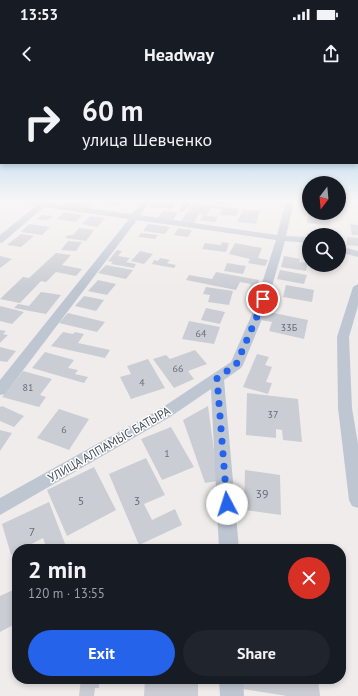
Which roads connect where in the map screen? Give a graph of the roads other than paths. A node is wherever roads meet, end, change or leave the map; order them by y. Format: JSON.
{"nodes":[{"id":1,"x":12,"y":230,"type":"edge"},
{"id":2,"x":125,"y":230,"type":"edge"},
{"id":3,"x":220,"y":230,"type":"edge"},
{"id":4,"x":283,"y":230,"type":"edge"},
{"id":5,"x":281,"y":238,"type":"junction"},
{"id":6,"x":0,"y":240,"type":"edge"},
{"id":7,"x":302,"y":240,"type":"edge"},
{"id":8,"x":346,"y":251,"type":"edge"},
{"id":9,"x":358,"y":254,"type":"edge"},
{"id":10,"x":358,"y":287,"type":"edge"},
{"id":11,"x":217,"y":378,"type":"junction"},
{"id":12,"x":0,"y":390,"type":"edge"},
{"id":13,"x":352,"y":410,"type":"edge"},
{"id":14,"x":358,"y":500,"type":"edge"},
{"id":15,"x":0,"y":507,"type":"edge"},
{"id":16,"x":229,"y":544,"type":"edge"},
{"id":17,"x":231,"y":684,"type":"edge"},
{"id":18,"x":232,"y":696,"type":"edge"}],
"edges":[{"from":1,"to":6,"type":"street"},
{"from":2,"to":12,"type":"street"},
{"from":3,"to":5,"type":"street"},
{"from":4,"to":5,"type":"street","name":"УЛИЦА АЛПАМЫС БАТЫРА"},
{"from":5,"to":7,"type":"street"},
{"from":5,"to":11,"type":"street","name":"УЛИЦА АЛПАМЫС БАТЫРА"},
{"from":8,"to":9,"type":"street"},
{"from":10,"to":13,"type":"street"},
{"from":11,"to":15,"type":"street","name":"УЛИЦА АЛПАМЫС БАТЫРА"},
{"from":11,"to":16,"type":"street"},
{"from":13,"to":14,"type":"street"},
{"from":17,"to":18,"type":"street"}]}
